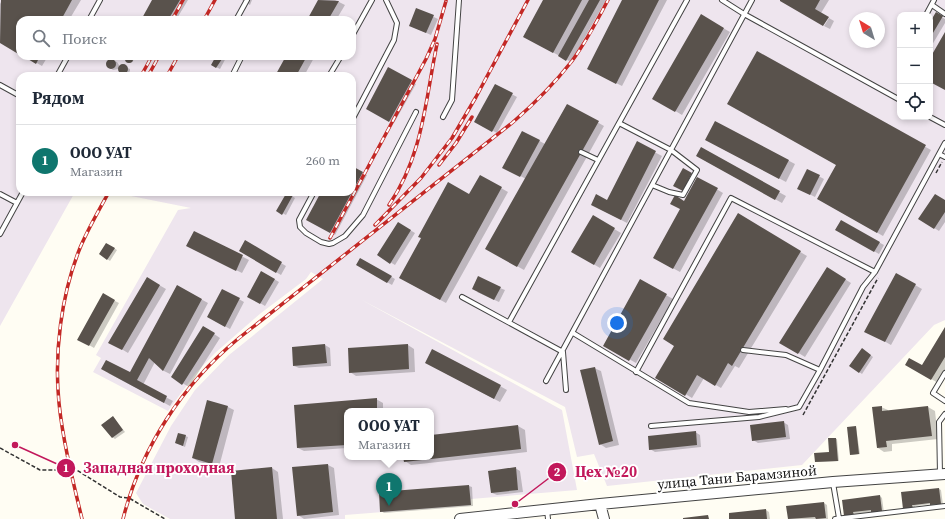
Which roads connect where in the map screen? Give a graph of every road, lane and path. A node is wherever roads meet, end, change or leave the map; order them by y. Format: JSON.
{"nodes":[{"id":1,"x":100,"y":0,"type":"edge"},
{"id":2,"x":247,"y":0,"type":"edge"},
{"id":3,"x":372,"y":0,"type":"edge"},
{"id":4,"x":386,"y":0,"type":"edge"},
{"id":5,"x":459,"y":0,"type":"edge"},
{"id":6,"x":687,"y":0,"type":"edge"},
{"id":7,"x":722,"y":0,"type":"edge"},
{"id":8,"x":752,"y":0,"type":"edge"},
{"id":9,"x":934,"y":0,"type":"edge"},
{"id":10,"x":932,"y":5,"type":"junction"},
{"id":11,"x":928,"y":12,"type":"edge"},
{"id":12,"x":744,"y":14,"type":"junction"},
{"id":13,"x":945,"y":14,"type":"edge"},
{"id":14,"x":91,"y":16,"type":"edge"},
{"id":15,"x":238,"y":16,"type":"edge"},
{"id":16,"x":356,"y":29,"type":"edge"},
{"id":17,"x":66,"y":60,"type":"edge"},
{"id":18,"x":240,"y":60,"type":"edge"},
{"id":19,"x":338,"y":60,"type":"edge"},
{"id":20,"x":59,"y":72,"type":"edge"},
{"id":21,"x":234,"y":72,"type":"edge"},
{"id":22,"x":331,"y":72,"type":"edge"},
{"id":23,"x":0,"y":85,"type":"edge"},
{"id":24,"x":16,"y":94,"type":"edge"},
{"id":25,"x":897,"y":98,"type":"edge"},
{"id":26,"x":356,"y":112,"type":"edge"},
{"id":27,"x":416,"y":112,"type":"dead end"},
{"id":28,"x":443,"y":117,"type":"dead end"},
{"id":29,"x":933,"y":119,"type":"edge"},
{"id":30,"x":619,"y":123,"type":"junction"},
{"id":31,"x":945,"y":125,"type":"edge"},
{"id":32,"x":945,"y":143,"type":"edge"},
{"id":33,"x":671,"y":150,"type":"junction"},
{"id":34,"x":581,"y":152,"type":"dead end"},
{"id":35,"x":939,"y":154,"type":"junction"},
{"id":36,"x":945,"y":157,"type":"edge"},
{"id":37,"x":598,"y":160,"type":"junction"},
{"id":38,"x":934,"y":178,"type":"dead end"},
{"id":39,"x":652,"y":185,"type":"junction"},
{"id":40,"x":0,"y":194,"type":"edge"},
{"id":41,"x":20,"y":196,"type":"edge"},
{"id":42,"x":312,"y":196,"type":"edge"},
{"id":43,"x":17,"y":203,"type":"junction"},
{"id":44,"x":0,"y":234,"type":"edge"},
{"id":45,"x":874,"y":272,"type":"junction"},
{"id":46,"x":880,"y":275,"type":"dead end"},
{"id":47,"x":462,"y":297,"type":"dead end"},
{"id":48,"x":508,"y":322,"type":"junction"},
{"id":49,"x":572,"y":333,"type":"junction"},
{"id":50,"x":743,"y":350,"type":"dead end"},
{"id":51,"x":563,"y":352,"type":"junction"},
{"id":52,"x":820,"y":370,"type":"junction"},
{"id":53,"x":636,"y":372,"type":"junction"},
{"id":54,"x":945,"y":373,"type":"edge"},
{"id":55,"x":546,"y":381,"type":"dead end"},
{"id":56,"x":566,"y":390,"type":"dead end"},
{"id":57,"x":945,"y":401,"type":"edge"},
{"id":58,"x":799,"y":407,"type":"junction"},
{"id":59,"x":945,"y":414,"type":"edge"},
{"id":60,"x":803,"y":415,"type":"dead end"},
{"id":61,"x":651,"y":426,"type":"dead end"},
{"id":62,"x":0,"y":448,"type":"edge"},
{"id":63,"x":943,"y":476,"type":"edge"},
{"id":64,"x":833,"y":482,"type":"junction"},
{"id":65,"x":600,"y":504,"type":"junction"},
{"id":66,"x":945,"y":506,"type":"edge"},
{"id":67,"x":547,"y":514,"type":"edge"},
{"id":68,"x":839,"y":518,"type":"edge"},
{"id":69,"x":164,"y":519,"type":"edge"},
{"id":70,"x":460,"y":519,"type":"edge"},
{"id":71,"x":604,"y":519,"type":"edge"},
{"id":72,"x":834,"y":519,"type":"edge"}],
"edges":[{"from":1,"to":14,"type":"lane"},
{"from":2,"to":15,"type":"lane"},
{"from":3,"to":16,"type":"lane"},
{"from":4,"to":26,"type":"lane"},
{"from":5,"to":28,"type":"lane"},
{"from":6,"to":30,"type":"lane"},
{"from":7,"to":12,"type":"lane"},
{"from":8,"to":12,"type":"lane"},
{"from":9,"to":10,"type":"lane"},
{"from":10,"to":11,"type":"lane"},
{"from":10,"to":13,"type":"lane"},
{"from":12,"to":25,"type":"lane"},
{"from":12,"to":33,"type":"lane"},
{"from":17,"to":20,"type":"lane"},
{"from":18,"to":21,"type":"lane"},
{"from":19,"to":22,"type":"lane"},
{"from":23,"to":24,"type":"lane"},
{"from":27,"to":42,"type":"lane"},
{"from":29,"to":31,"type":"lane"},
{"from":30,"to":33,"type":"lane"},
{"from":30,"to":37,"type":"lane"},
{"from":32,"to":35,"type":"lane"},
{"from":33,"to":39,"type":"lane"},
{"from":33,"to":39,"type":"lane"},
{"from":34,"to":37,"type":"lane"},
{"from":35,"to":36,"type":"lane"},
{"from":35,"to":45,"type":"lane"},
{"from":36,"to":38,"type":"path"},
{"from":37,"to":48,"type":"lane"},
{"from":39,"to":49,"type":"lane"},
{"from":40,"to":43,"type":"lane"},
{"from":41,"to":43,"type":"lane"},
{"from":43,"to":44,"type":"lane"},
{"from":45,"to":52,"type":"lane"},
{"from":45,"to":53,"type":"lane"},
{"from":46,"to":60,"type":"path"},
{"from":47,"to":48,"type":"lane"},
{"from":48,"to":51,"type":"lane"},
{"from":49,"to":51,"type":"lane"},
{"from":49,"to":53,"type":"lane"},
{"from":50,"to":52,"type":"lane"},
{"from":51,"to":55,"type":"lane"},
{"from":51,"to":56,"type":"lane"},
{"from":52,"to":58,"type":"lane"},
{"from":53,"to":58,"type":"lane"},
{"from":54,"to":57,"type":"lane"},
{"from":58,"to":61,"type":"lane"},
{"from":59,"to":63,"type":"lane"},
{"from":62,"to":69,"type":"path"},
{"from":63,"to":64,"type":"street","name":"улица Тани Барамзиной"},
{"from":64,"to":65,"type":"street","name":"улица Тани Барамзиной"},
{"from":64,"to":68,"type":"lane"},
{"from":65,"to":67,"type":"street","name":"улица Тани Барамзиной"},
{"from":65,"to":71,"type":"street"},
{"from":66,"to":68,"type":"lane"},
{"from":67,"to":70,"type":"street","name":"улица Тани Барамзиной"},
{"from":68,"to":72,"type":"lane"}]}
